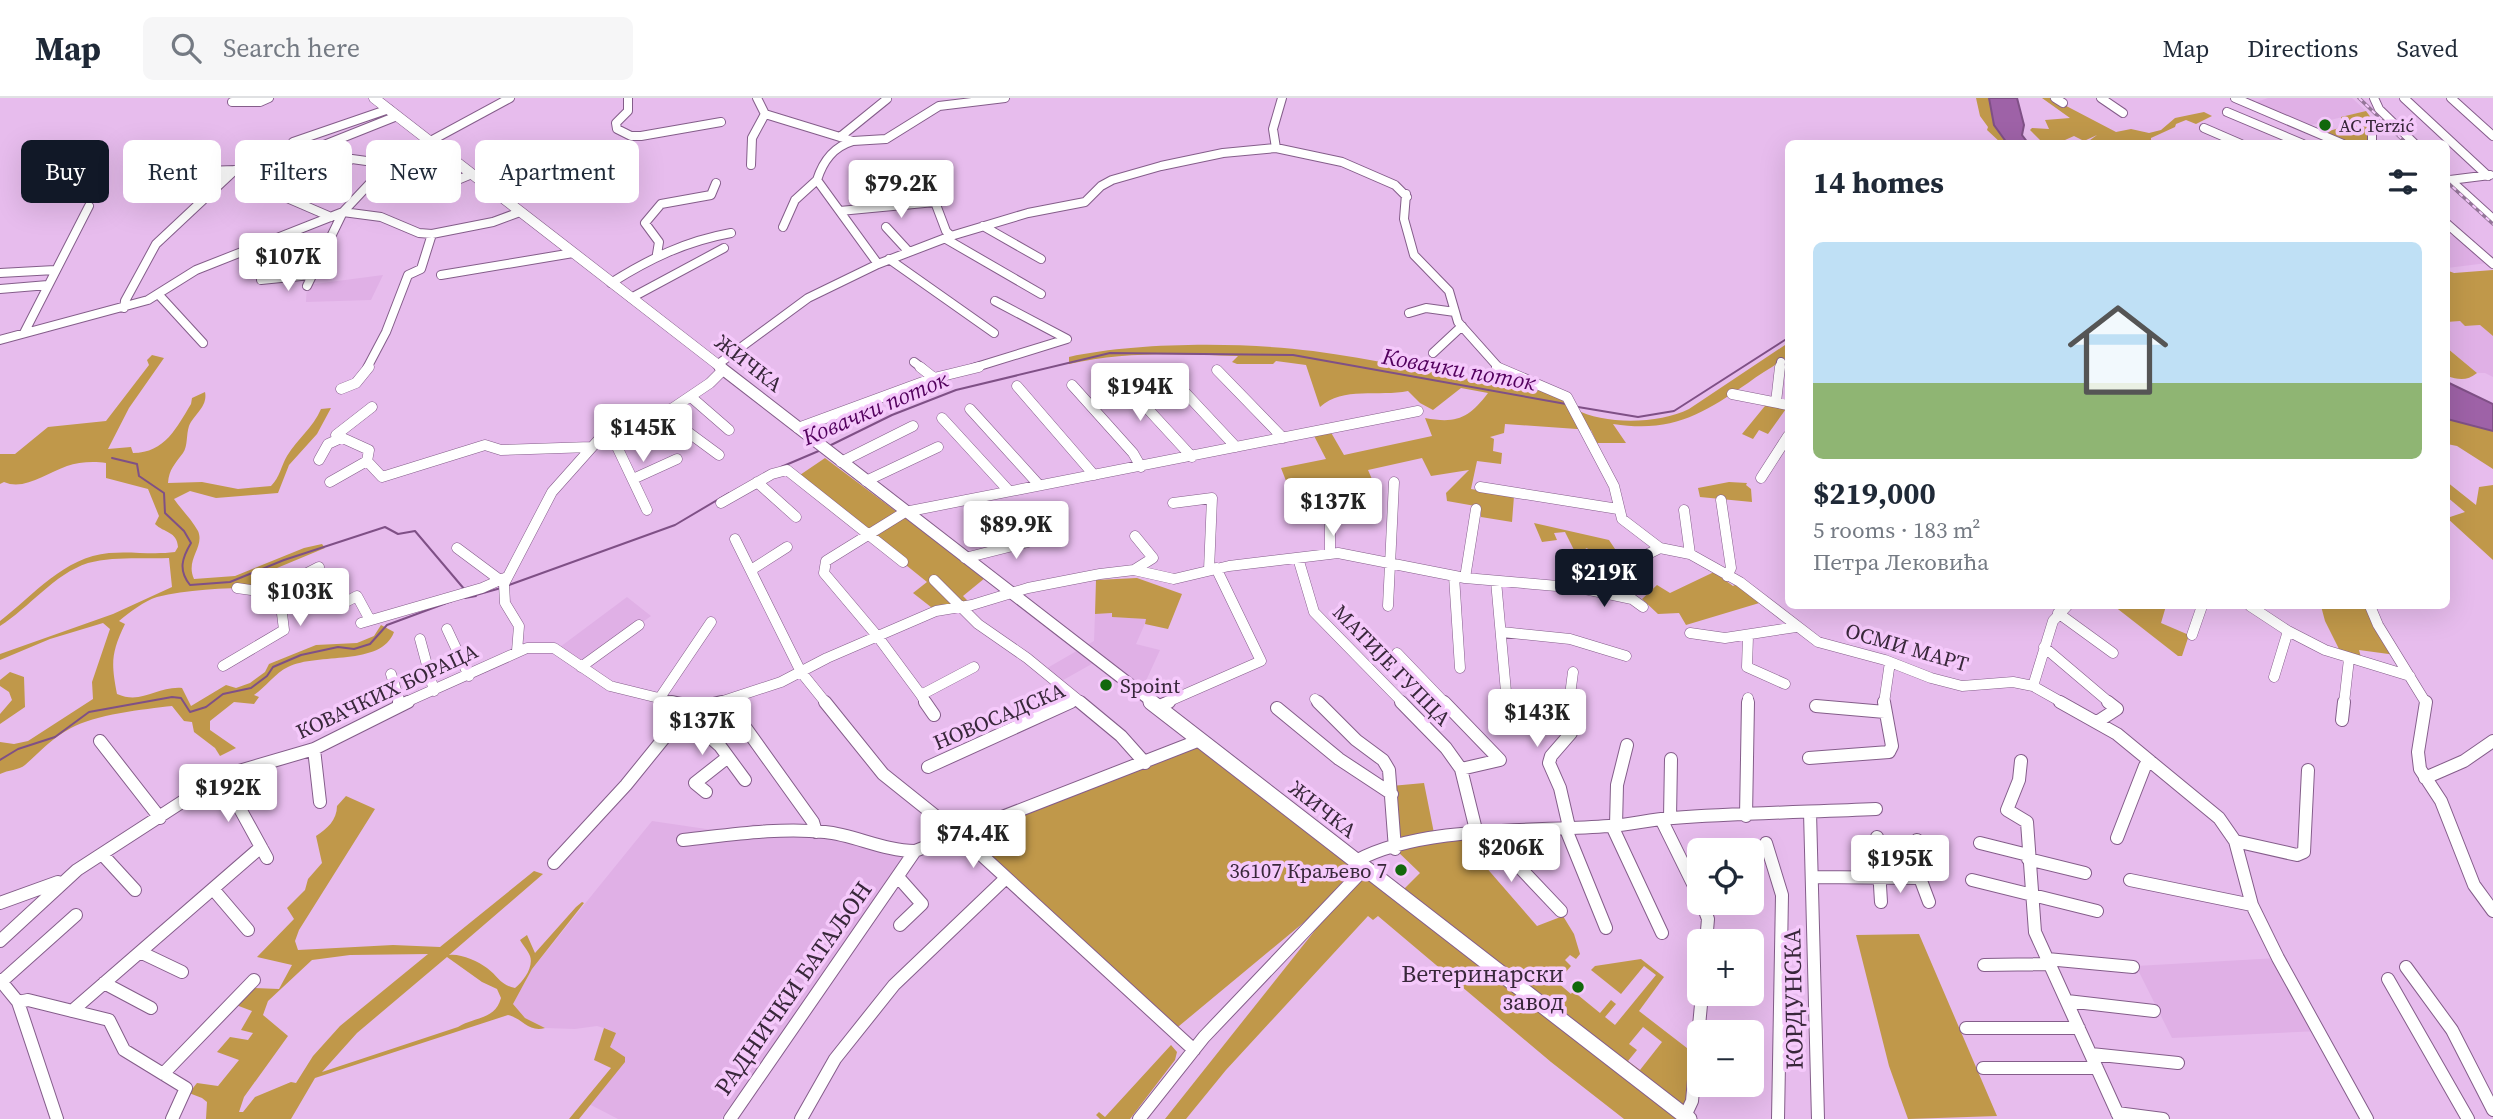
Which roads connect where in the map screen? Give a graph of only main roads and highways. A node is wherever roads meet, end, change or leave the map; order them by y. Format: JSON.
{"nodes":[{"id":1,"x":374,"y":98,"type":"edge"},
{"id":2,"x":397,"y":116,"type":"joint"},
{"id":3,"x":427,"y":140,"type":"edge"},
{"id":4,"x":461,"y":165,"type":"edge"},
{"id":5,"x":520,"y":212,"type":"joint"},
{"id":6,"x":573,"y":253,"type":"joint"},
{"id":7,"x":631,"y":298,"type":"joint"},
{"id":8,"x":720,"y":367,"type":"joint"},
{"id":9,"x":1157,"y":707,"type":"joint"},
{"id":10,"x":1687,"y":1118,"type":"edge"}],
"edges":[{"from":1,"to":2,"type":"main road","name":"ЖИЧКА"},
{"from":2,"to":3,"type":"main road","name":"ЖИЧКА"},
{"from":4,"to":5,"type":"main road","name":"ЖИЧКА"},
{"from":5,"to":6,"type":"main road","name":"ЖИЧКА"},
{"from":6,"to":7,"type":"main road","name":"ЖИЧКА"},
{"from":7,"to":8,"type":"main road","name":"ЖИЧКА"},
{"from":8,"to":9,"type":"main road","name":"ЖИЧКА"},
{"from":9,"to":10,"type":"main road","name":"ЖИЧКА"}]}
